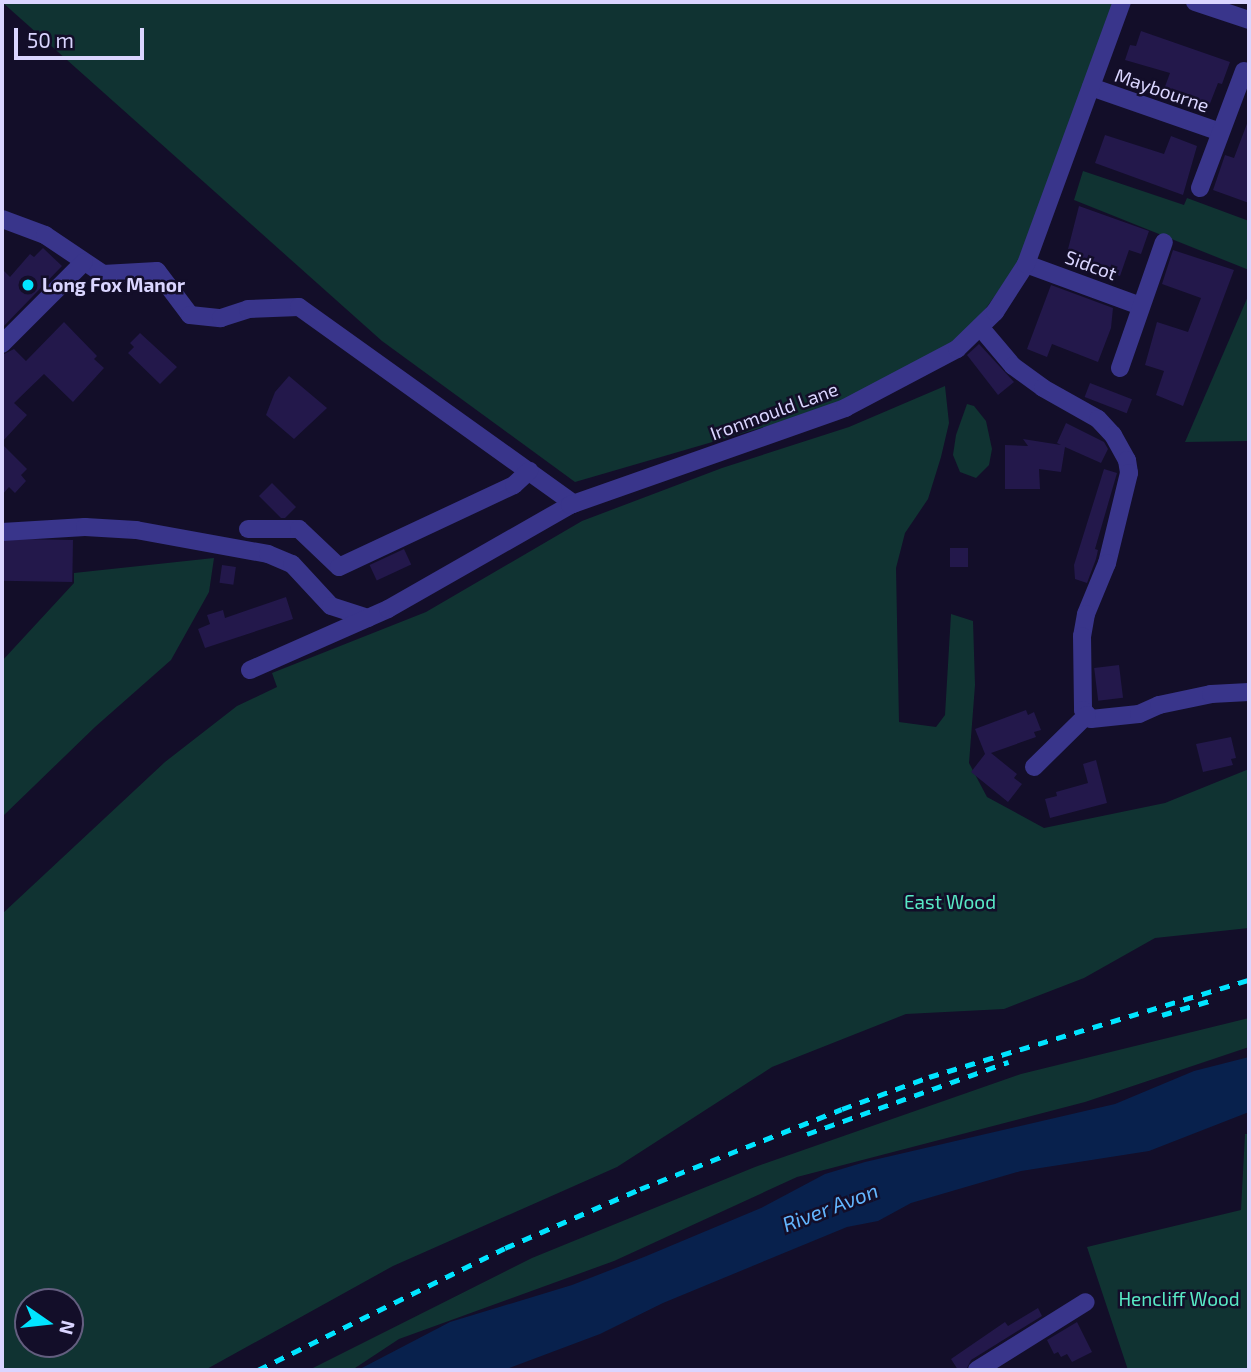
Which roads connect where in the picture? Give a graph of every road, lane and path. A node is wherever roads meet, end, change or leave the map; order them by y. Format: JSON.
{"nodes":[{"id":1,"x":1122,"y":2,"type":"edge"},
{"id":2,"x":1195,"y":2,"type":"edge"},
{"id":3,"x":1248,"y":16,"type":"edge"},
{"id":4,"x":1244,"y":71,"type":"dead end"},
{"id":5,"x":1091,"y":87,"type":"junction"},
{"id":6,"x":1220,"y":132,"type":"junction"},
{"id":7,"x":1200,"y":188,"type":"dead end"},
{"id":8,"x":2,"y":219,"type":"edge"},
{"id":9,"x":1164,"y":242,"type":"dead end"},
{"id":10,"x":84,"y":262,"type":"junction"},
{"id":11,"x":1026,"y":264,"type":"junction"},
{"id":12,"x":1141,"y":306,"type":"junction"},
{"id":13,"x":980,"y":327,"type":"junction"},
{"id":14,"x":2,"y":345,"type":"edge"},
{"id":15,"x":1120,"y":368,"type":"dead end"},
{"id":16,"x":529,"y":471,"type":"junction"},
{"id":17,"x":574,"y":503,"type":"junction"},
{"id":18,"x":248,"y":529,"type":"dead end"},
{"id":19,"x":2,"y":531,"type":"edge"},
{"id":20,"x":368,"y":618,"type":"junction"},
{"id":21,"x":250,"y":670,"type":"dead end"},
{"id":22,"x":1249,"y":692,"type":"edge"},
{"id":23,"x":1087,"y":715,"type":"junction"},
{"id":24,"x":1034,"y":766,"type":"dead end"},
{"id":25,"x":1086,"y":1303,"type":"dead end"},
{"id":26,"x":977,"y":1370,"type":"edge"}],
"edges":[{"from":1,"to":5,"type":"street","name":"Ironmould Lane"},
{"from":2,"to":3,"type":"street"},
{"from":4,"to":6,"type":"street","name":"Maybourne"},
{"from":5,"to":6,"type":"street","name":"Maybourne"},
{"from":5,"to":11,"type":"street","name":"Ironmould Lane"},
{"from":6,"to":7,"type":"street","name":"Maybourne"},
{"from":8,"to":10,"type":"street"},
{"from":9,"to":12,"type":"street"},
{"from":10,"to":14,"type":"street"},
{"from":10,"to":16,"type":"street"},
{"from":11,"to":12,"type":"street","name":"Sidcot"},
{"from":11,"to":13,"type":"street","name":"Ironmould Lane"},
{"from":12,"to":15,"type":"street"},
{"from":13,"to":17,"type":"street","name":"Ironmould Lane"},
{"from":13,"to":23,"type":"street"},
{"from":16,"to":17,"type":"street"},
{"from":16,"to":18,"type":"street"},
{"from":17,"to":20,"type":"street","name":"Ironmould Lane"},
{"from":19,"to":20,"type":"street"},
{"from":20,"to":21,"type":"street","name":"Ironmould Lane"},
{"from":22,"to":23,"type":"street"},
{"from":23,"to":24,"type":"street"},
{"from":25,"to":26,"type":"street"}]}
